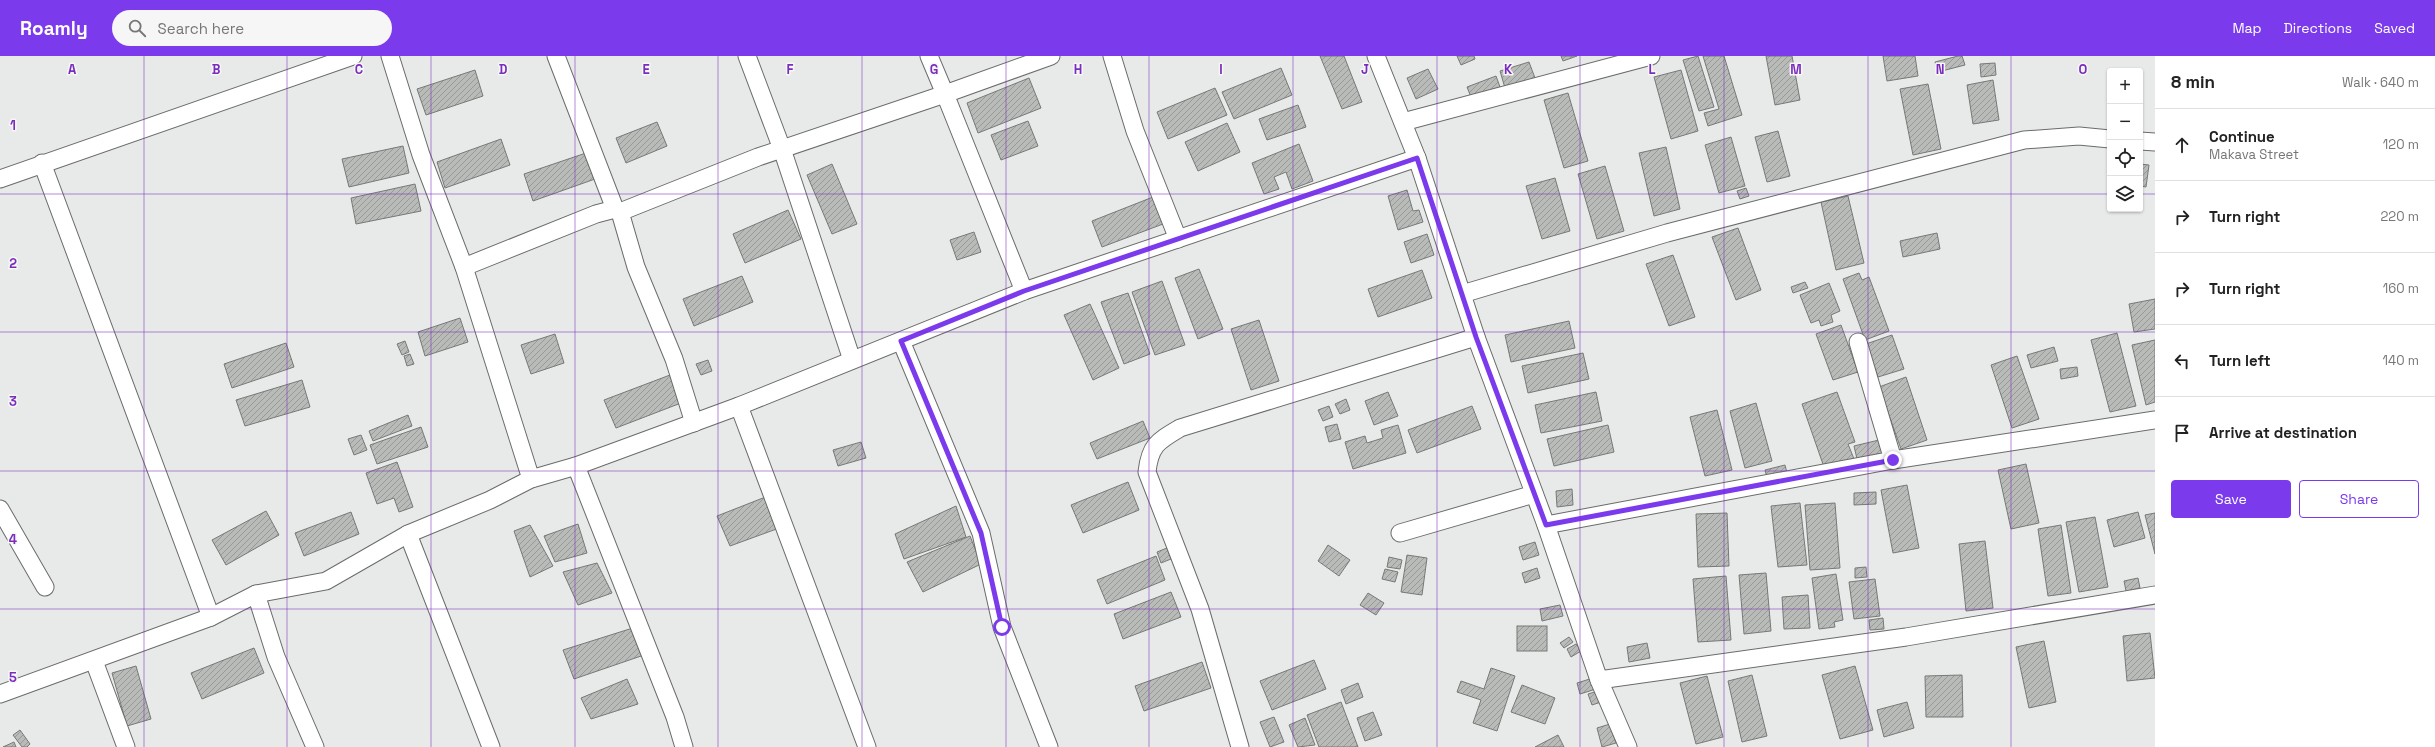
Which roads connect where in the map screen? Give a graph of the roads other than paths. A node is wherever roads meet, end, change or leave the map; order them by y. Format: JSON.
{"nodes":[{"id":1,"x":354,"y":56,"type":"edge"},
{"id":2,"x":390,"y":56,"type":"edge"},
{"id":3,"x":556,"y":56,"type":"edge"},
{"id":4,"x":747,"y":56,"type":"edge"},
{"id":5,"x":929,"y":56,"type":"edge"},
{"id":6,"x":1051,"y":56,"type":"edge"},
{"id":7,"x":1112,"y":56,"type":"edge"},
{"id":8,"x":1376,"y":56,"type":"edge"},
{"id":9,"x":1651,"y":56,"type":"edge"},
{"id":10,"x":945,"y":94,"type":"junction"},
{"id":11,"x":1404,"y":122,"type":"junction"},
{"id":12,"x":2107,"y":139,"type":"edge"},
{"id":13,"x":2143,"y":141,"type":"edge"},
{"id":14,"x":2155,"y":142,"type":"edge"},
{"id":15,"x":782,"y":150,"type":"junction"},
{"id":16,"x":1417,"y":158,"type":"junction"},
{"id":17,"x":42,"y":163,"type":"junction"},
{"id":18,"x":0,"y":179,"type":"edge"},
{"id":19,"x":617,"y":210,"type":"junction"},
{"id":20,"x":1178,"y":239,"type":"junction"},
{"id":21,"x":464,"y":268,"type":"junction"},
{"id":22,"x":1024,"y":291,"type":"junction"},
{"id":23,"x":1462,"y":294,"type":"junction"},
{"id":24,"x":1476,"y":337,"type":"junction"},
{"id":25,"x":901,"y":341,"type":"junction"},
{"id":26,"x":1858,"y":342,"type":"dead end"},
{"id":27,"x":852,"y":360,"type":"junction"},
{"id":28,"x":739,"y":406,"type":"junction"},
{"id":29,"x":2155,"y":420,"type":"edge"},
{"id":30,"x":694,"y":423,"type":"junction"},
{"id":31,"x":1893,"y":460,"type":"junction"},
{"id":32,"x":576,"y":466,"type":"junction"},
{"id":33,"x":531,"y":479,"type":"junction"},
{"id":34,"x":1534,"y":494,"type":"junction"},
{"id":35,"x":0,"y":509,"type":"edge"},
{"id":36,"x":1546,"y":525,"type":"junction"},
{"id":37,"x":1400,"y":533,"type":"dead end"},
{"id":38,"x":408,"y":534,"type":"junction"},
{"id":39,"x":45,"y":587,"type":"dead end"},
{"id":40,"x":256,"y":594,"type":"junction"},
{"id":41,"x":2155,"y":595,"type":"edge"},
{"id":42,"x":211,"y":616,"type":"junction"},
{"id":43,"x":94,"y":661,"type":"junction"},
{"id":44,"x":1599,"y":680,"type":"junction"},
{"id":45,"x":0,"y":694,"type":"edge"},
{"id":46,"x":126,"y":747,"type":"edge"},
{"id":47,"x":315,"y":747,"type":"edge"},
{"id":48,"x":491,"y":747,"type":"edge"},
{"id":49,"x":684,"y":747,"type":"edge"},
{"id":50,"x":867,"y":747,"type":"edge"},
{"id":51,"x":1049,"y":747,"type":"edge"},
{"id":52,"x":1240,"y":747,"type":"edge"},
{"id":53,"x":1628,"y":747,"type":"edge"}],
"edges":[{"from":1,"to":17,"type":"street"},
{"from":2,"to":21,"type":"street"},
{"from":3,"to":19,"type":"street"},
{"from":4,"to":15,"type":"street"},
{"from":5,"to":10,"type":"street"},
{"from":6,"to":10,"type":"street"},
{"from":7,"to":20,"type":"street"},
{"from":8,"to":11,"type":"street"},
{"from":9,"to":11,"type":"street"},
{"from":10,"to":15,"type":"street"},
{"from":10,"to":22,"type":"street"},
{"from":11,"to":16,"type":"street"},
{"from":12,"to":23,"type":"street"},
{"from":13,"to":14,"type":"street"},
{"from":15,"to":19,"type":"street"},
{"from":15,"to":27,"type":"street"},
{"from":16,"to":20,"type":"street"},
{"from":16,"to":23,"type":"street"},
{"from":17,"to":18,"type":"street"},
{"from":17,"to":42,"type":"street"},
{"from":19,"to":21,"type":"street"},
{"from":19,"to":30,"type":"street"},
{"from":20,"to":22,"type":"street"},
{"from":21,"to":33,"type":"street"},
{"from":22,"to":25,"type":"street"},
{"from":23,"to":24,"type":"street"},
{"from":24,"to":34,"type":"street"},
{"from":24,"to":52,"type":"street"},
{"from":25,"to":27,"type":"street"},
{"from":25,"to":51,"type":"street"},
{"from":26,"to":31,"type":"street"},
{"from":27,"to":28,"type":"street"},
{"from":28,"to":30,"type":"street"},
{"from":28,"to":50,"type":"street"},
{"from":29,"to":31,"type":"street"},
{"from":30,"to":32,"type":"street"},
{"from":31,"to":36,"type":"street"},
{"from":32,"to":33,"type":"street"},
{"from":32,"to":49,"type":"street"},
{"from":33,"to":38,"type":"street"},
{"from":34,"to":36,"type":"street"},
{"from":34,"to":37,"type":"street"},
{"from":35,"to":39,"type":"street"},
{"from":36,"to":44,"type":"street"},
{"from":38,"to":40,"type":"street"},
{"from":38,"to":48,"type":"street"},
{"from":40,"to":42,"type":"street"},
{"from":40,"to":47,"type":"street"},
{"from":41,"to":44,"type":"street"},
{"from":42,"to":43,"type":"street"},
{"from":43,"to":45,"type":"street"},
{"from":43,"to":46,"type":"street"},
{"from":44,"to":53,"type":"street"}]}
